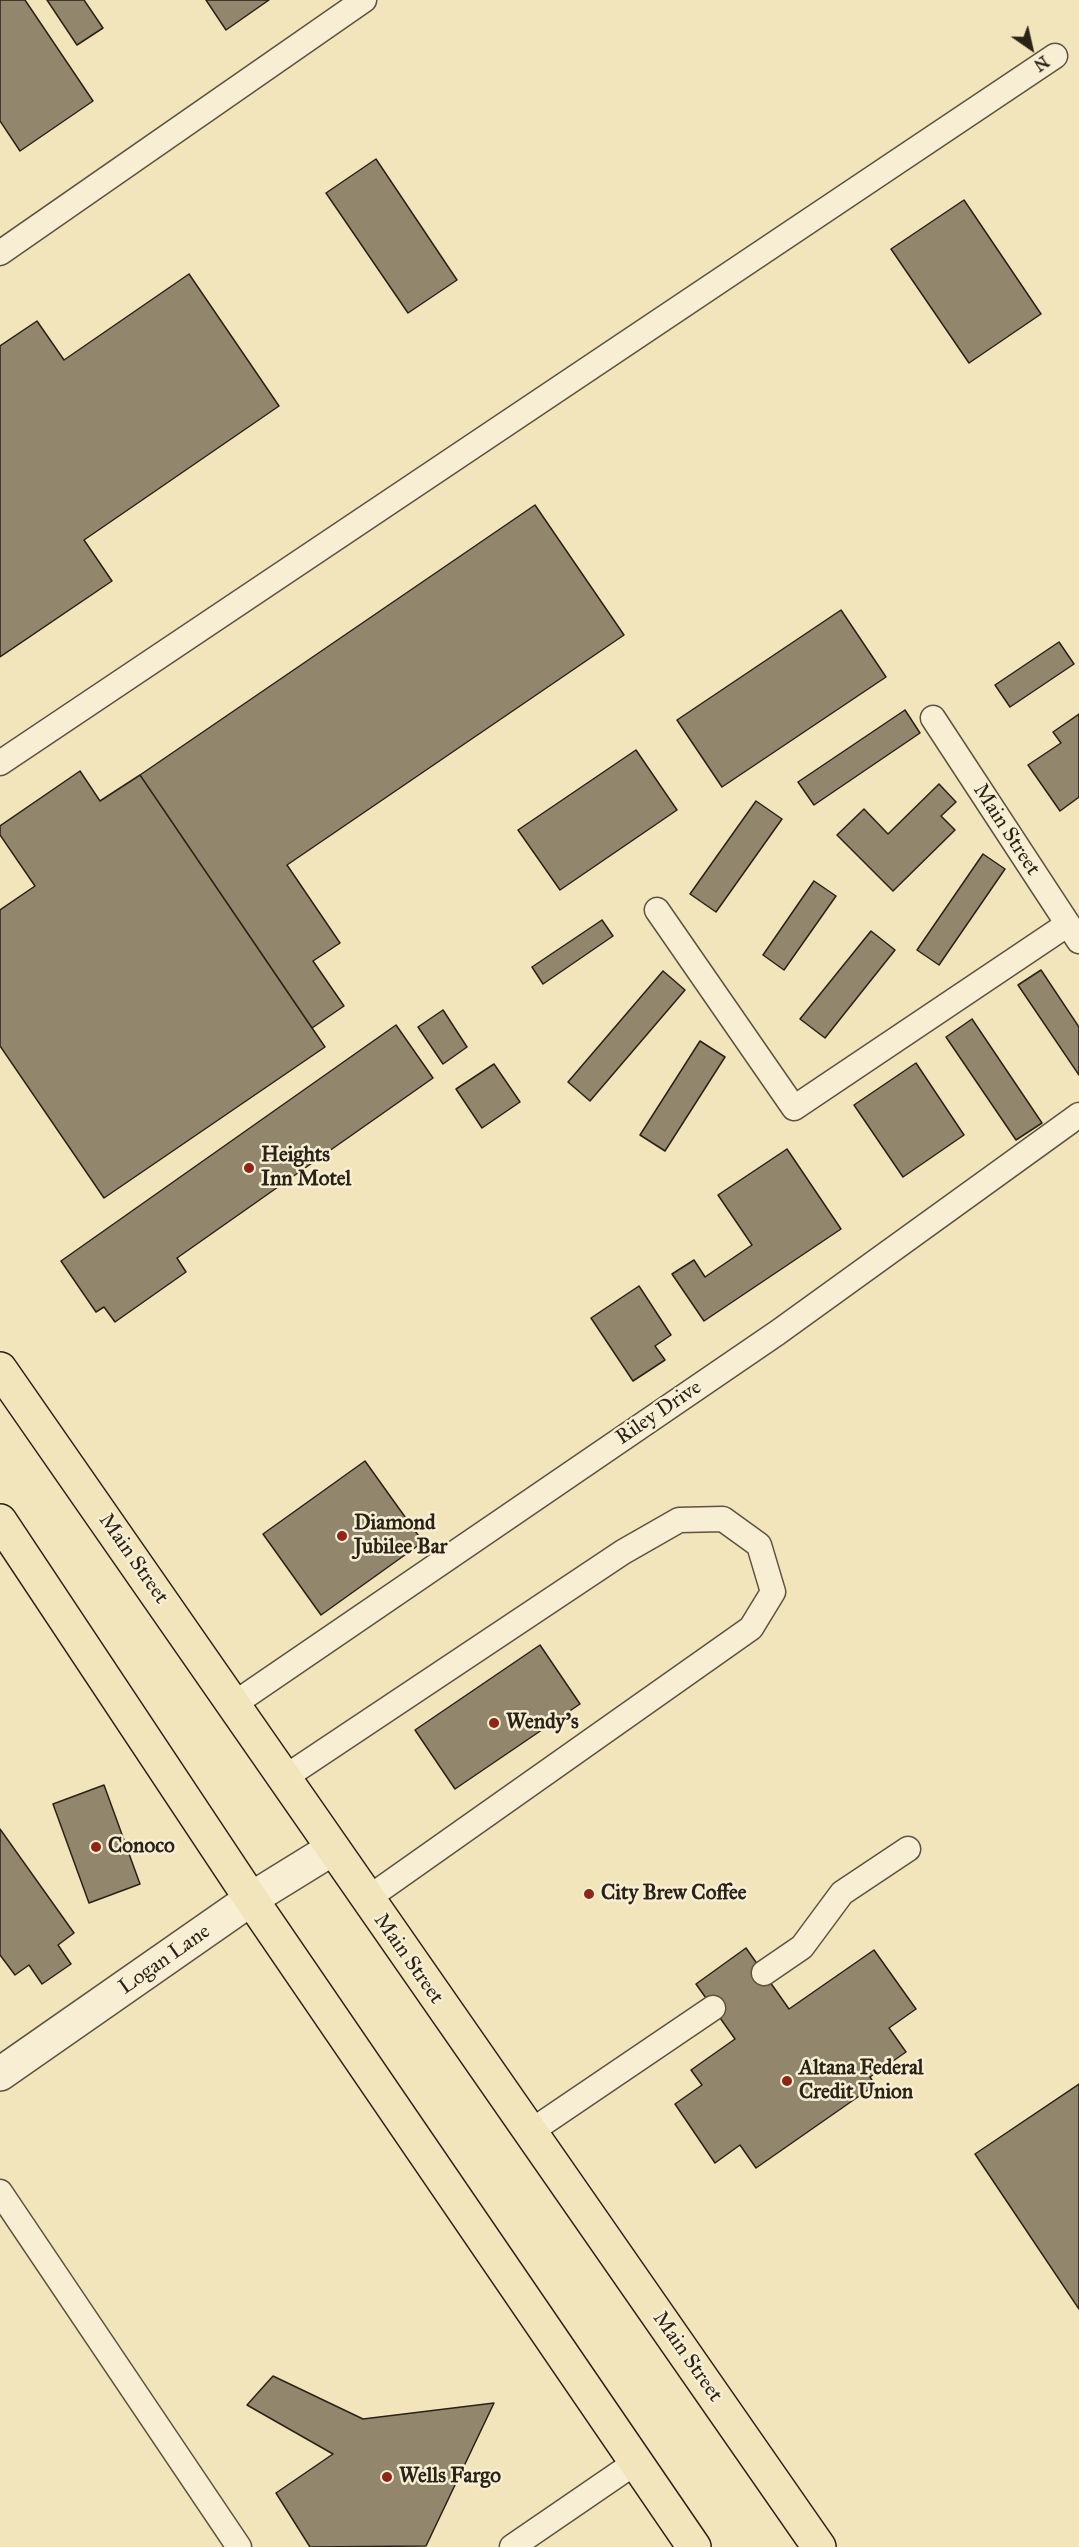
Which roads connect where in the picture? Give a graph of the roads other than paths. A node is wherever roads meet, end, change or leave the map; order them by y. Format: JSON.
{"nodes":[{"id":1,"x":364,"y":0,"type":"edge"},
{"id":2,"x":1055,"y":57,"type":"dead end"},
{"id":3,"x":0,"y":253,"type":"edge"},
{"id":4,"x":933,"y":718,"type":"dead end"},
{"id":5,"x":0,"y":763,"type":"edge"},
{"id":6,"x":657,"y":910,"type":"dead end"},
{"id":7,"x":1073,"y":932,"type":"edge"},
{"id":8,"x":1079,"y":1115,"type":"edge"},
{"id":9,"x":0,"y":1369,"type":"edge"},
{"id":10,"x":0,"y":1521,"type":"edge"},
{"id":11,"x":234,"y":1704,"type":"junction"},
{"id":12,"x":284,"y":1778,"type":"junction"},
{"id":13,"x":332,"y":1849,"type":"junction"},
{"id":14,"x":908,"y":1849,"type":"dead end"},
{"id":15,"x":251,"y":1899,"type":"junction"},
{"id":16,"x":367,"y":1899,"type":"junction"},
{"id":17,"x":764,"y":1973,"type":"dead end"},
{"id":18,"x":713,"y":2008,"type":"dead end"},
{"id":19,"x":0,"y":2074,"type":"edge"},
{"id":20,"x":530,"y":2132,"type":"junction"},
{"id":21,"x":0,"y":2192,"type":"edge"},
{"id":22,"x":636,"y":2462,"type":"junction"},
{"id":23,"x":239,"y":2547,"type":"edge"},
{"id":24,"x":512,"y":2547,"type":"edge"},
{"id":25,"x":694,"y":2547,"type":"edge"},
{"id":26,"x":819,"y":2547,"type":"edge"}],
"edges":[{"from":1,"to":3,"type":"lane"},
{"from":2,"to":5,"type":"lane"},
{"from":4,"to":7,"type":"lane","name":"Main Street"},
{"from":6,"to":7,"type":"lane"},
{"from":8,"to":11,"type":"lane","name":"Riley Drive"},
{"from":9,"to":11,"type":"main road","name":"Main Street"},
{"from":10,"to":15,"type":"main road"},
{"from":11,"to":12,"type":"main road","name":"Main Street"},
{"from":12,"to":13,"type":"main road","name":"Main Street"},
{"from":12,"to":16,"type":"lane"},
{"from":13,"to":15,"type":"street","name":"Logan Lane"},
{"from":13,"to":16,"type":"main road","name":"Main Street"},
{"from":14,"to":17,"type":"lane"},
{"from":15,"to":19,"type":"street","name":"Logan Lane"},
{"from":15,"to":22,"type":"main road"},
{"from":16,"to":20,"type":"main road","name":"Main Street"},
{"from":18,"to":20,"type":"lane"},
{"from":20,"to":26,"type":"main road","name":"Main Street"},
{"from":21,"to":23,"type":"lane"},
{"from":22,"to":24,"type":"lane"},
{"from":22,"to":25,"type":"main road"}]}
